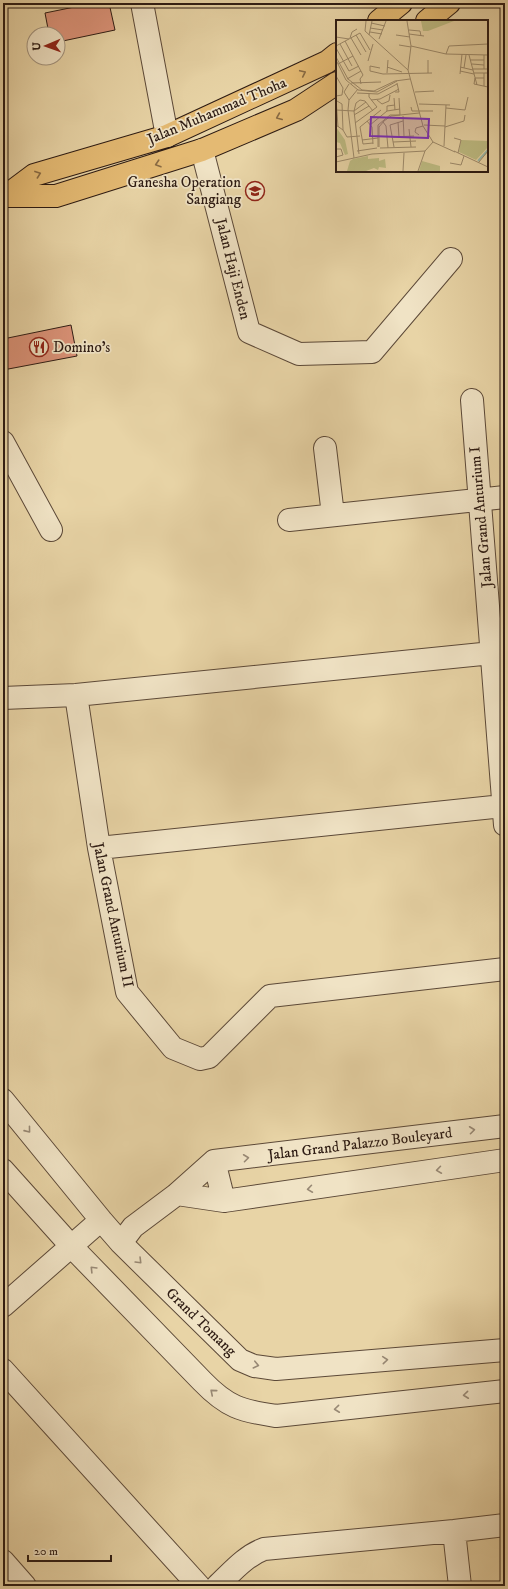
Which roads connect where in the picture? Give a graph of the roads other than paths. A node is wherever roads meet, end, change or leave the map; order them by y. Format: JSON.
{"nodes":[{"id":1,"x":142,"y":3,"type":"edge"},
{"id":2,"x":401,"y":3,"type":"edge"},
{"id":3,"x":449,"y":3,"type":"edge"},
{"id":4,"x":380,"y":20,"type":"edge"},
{"id":5,"x":428,"y":20,"type":"edge"},
{"id":6,"x":336,"y":55,"type":"edge"},
{"id":7,"x":336,"y":84,"type":"edge"},
{"id":8,"x":167,"y":136,"type":"junction"},
{"id":9,"x":202,"y":150,"type":"junction"},
{"id":10,"x":5,"y":196,"type":"edge"},
{"id":11,"x":451,"y":259,"type":"dead end"},
{"id":12,"x":472,"y":400,"type":"dead end"},
{"id":13,"x":3,"y":442,"type":"edge"},
{"id":14,"x":325,"y":448,"type":"dead end"},
{"id":15,"x":505,"y":497,"type":"edge"},
{"id":16,"x":480,"y":500,"type":"junction"},
{"id":17,"x":333,"y":515,"type":"junction"},
{"id":18,"x":289,"y":520,"type":"dead end"},
{"id":19,"x":51,"y":530,"type":"dead end"},
{"id":20,"x":492,"y":653,"type":"junction"},
{"id":21,"x":76,"y":695,"type":"junction"},
{"id":22,"x":3,"y":698,"type":"edge"},
{"id":23,"x":504,"y":816,"type":"edge"},
{"id":24,"x":99,"y":848,"type":"junction"},
{"id":25,"x":505,"y":969,"type":"edge"},
{"id":26,"x":3,"y":1100,"type":"edge"},
{"id":27,"x":505,"y":1126,"type":"edge"},
{"id":28,"x":505,"y":1160,"type":"edge"},
{"id":29,"x":214,"y":1161,"type":"junction"},
{"id":30,"x":3,"y":1170,"type":"edge"},
{"id":31,"x":177,"y":1194,"type":"junction"},
{"id":32,"x":224,"y":1201,"type":"junction"},
{"id":33,"x":100,"y":1220,"type":"junction"},
{"id":34,"x":121,"y":1243,"type":"junction"},
{"id":35,"x":72,"y":1247,"type":"junction"},
{"id":36,"x":3,"y":1306,"type":"edge"},
{"id":37,"x":505,"y":1350,"type":"edge"},
{"id":38,"x":3,"y":1370,"type":"edge"},
{"id":39,"x":505,"y":1391,"type":"edge"},
{"id":40,"x":505,"y":1525,"type":"edge"},
{"id":41,"x":454,"y":1531,"type":"junction"},
{"id":42,"x":3,"y":1562,"type":"edge"},
{"id":43,"x":25,"y":1586,"type":"edge"},
{"id":44,"x":199,"y":1586,"type":"edge"},
{"id":45,"x":217,"y":1586,"type":"edge"},
{"id":46,"x":460,"y":1586,"type":"edge"}],
"edges":[{"from":1,"to":8,"type":"street"},
{"from":2,"to":4,"type":"main road"},
{"from":3,"to":5,"type":"main road"},
{"from":8,"to":6,"type":"main road","name":"Jalan Muhammad Thoha","one_way":true},
{"from":7,"to":9,"type":"main road","name":"Jalan Muhammad Thoha","one_way":true},
{"from":10,"to":8,"type":"main road","name":"Jalan Muhammad Thoha","one_way":true},
{"from":9,"to":10,"type":"main road","name":"Jalan Muhammad Thoha","one_way":true},
{"from":9,"to":11,"type":"street","name":"Jalan Haji Enden"},
{"from":12,"to":16,"type":"street","name":"Jalan Grand Anturium I"},
{"from":13,"to":19,"type":"street"},
{"from":14,"to":17,"type":"street"},
{"from":15,"to":16,"type":"street"},
{"from":16,"to":17,"type":"street"},
{"from":16,"to":20,"type":"street","name":"Jalan Grand Anturium I"},
{"from":17,"to":18,"type":"street"},
{"from":20,"to":21,"type":"street"},
{"from":20,"to":23,"type":"street","name":"Jalan Grand Anturium I"},
{"from":21,"to":22,"type":"street"},
{"from":21,"to":24,"type":"street","name":"Jalan Grand Anturium II"},
{"from":23,"to":24,"type":"street"},
{"from":24,"to":25,"type":"street","name":"Jalan Grand Anturium II"},
{"from":26,"to":33,"type":"street","name":"Grand Tomang","one_way":true},
{"from":29,"to":27,"type":"street","name":"Jalan Grand Palazzo Bouleyard","one_way":true},
{"from":28,"to":32,"type":"street","one_way":true},
{"from":29,"to":31,"type":"street"},
{"from":29,"to":32,"type":"street"},
{"from":30,"to":35,"type":"street"},
{"from":31,"to":32,"type":"street"},
{"from":31,"to":34,"type":"street"},
{"from":33,"to":34,"type":"street","name":"Grand Tomang"},
{"from":33,"to":35,"type":"street"},
{"from":34,"to":37,"type":"street","name":"Grand Tomang","one_way":true},
{"from":35,"to":36,"type":"street"},
{"from":39,"to":35,"type":"street","one_way":true},
{"from":38,"to":44,"type":"street"},
{"from":40,"to":41,"type":"street"},
{"from":41,"to":45,"type":"street"},
{"from":41,"to":46,"type":"street"},
{"from":42,"to":43,"type":"street"}]}
